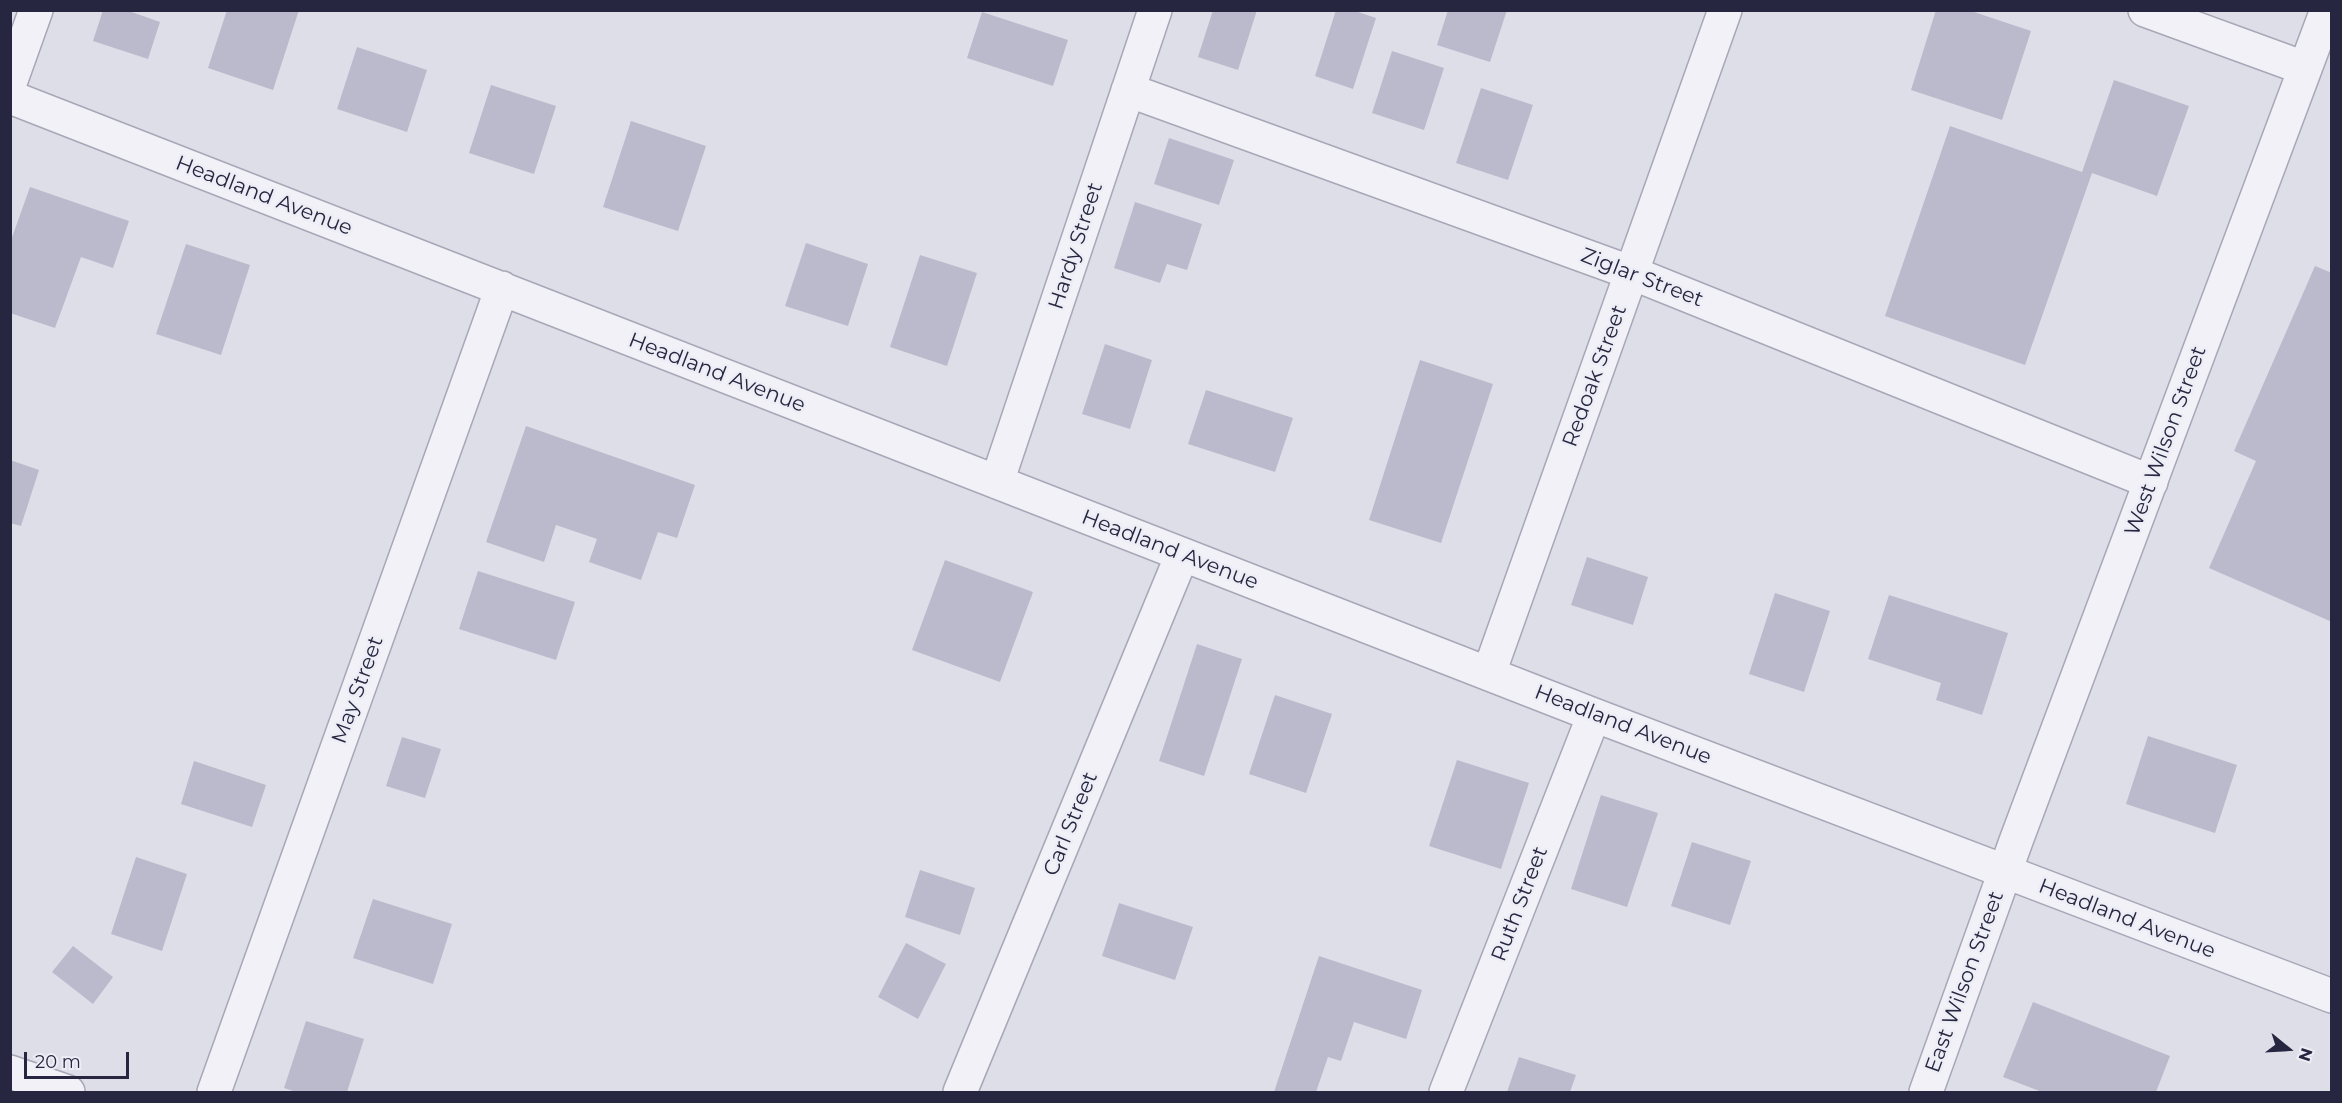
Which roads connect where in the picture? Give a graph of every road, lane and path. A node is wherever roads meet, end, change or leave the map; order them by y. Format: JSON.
{"nodes":[{"id":1,"x":36,"y":10,"type":"edge"},
{"id":2,"x":1155,"y":10,"type":"edge"},
{"id":3,"x":1725,"y":10,"type":"edge"},
{"id":4,"x":2145,"y":10,"type":"edge"},
{"id":5,"x":2327,"y":10,"type":"edge"},
{"id":6,"x":2304,"y":68,"type":"junction"},
{"id":7,"x":10,"y":83,"type":"edge"},
{"id":8,"x":1128,"y":90,"type":"junction"},
{"id":9,"x":10,"y":97,"type":"edge"},
{"id":10,"x":1632,"y":273,"type":"junction"},
{"id":11,"x":502,"y":288,"type":"junction"},
{"id":12,"x":997,"y":482,"type":"junction"},
{"id":13,"x":2151,"y":482,"type":"junction"},
{"id":14,"x":1182,"y":555,"type":"junction"},
{"id":15,"x":1489,"y":673,"type":"junction"},
{"id":16,"x":1594,"y":715,"type":"junction"},
{"id":17,"x":2005,"y":872,"type":"junction"},
{"id":18,"x":2331,"y":996,"type":"edge"},
{"id":19,"x":10,"y":1072,"type":"edge"},
{"id":20,"x":68,"y":1092,"type":"edge"},
{"id":21,"x":214,"y":1092,"type":"edge"},
{"id":22,"x":960,"y":1092,"type":"edge"},
{"id":23,"x":1446,"y":1092,"type":"edge"},
{"id":24,"x":1926,"y":1092,"type":"edge"}],
"edges":[{"from":1,"to":7,"type":"street"},
{"from":2,"to":8,"type":"street","name":"Hardy Street"},
{"from":3,"to":10,"type":"street","name":"Redoak Street"},
{"from":4,"to":6,"type":"street"},
{"from":5,"to":6,"type":"street","name":"West Wilson Street"},
{"from":6,"to":13,"type":"street","name":"West Wilson Street"},
{"from":8,"to":10,"type":"street","name":"Ziglar Street"},
{"from":8,"to":12,"type":"street","name":"Hardy Street"},
{"from":9,"to":11,"type":"street","name":"Headland Avenue"},
{"from":10,"to":13,"type":"street","name":"Ziglar Street"},
{"from":10,"to":15,"type":"street","name":"Redoak Street"},
{"from":11,"to":12,"type":"street","name":"Headland Avenue"},
{"from":11,"to":21,"type":"street","name":"May Street"},
{"from":12,"to":14,"type":"street","name":"Headland Avenue"},
{"from":13,"to":17,"type":"street","name":"West Wilson Street"},
{"from":14,"to":15,"type":"street","name":"Headland Avenue"},
{"from":14,"to":22,"type":"street","name":"Carl Street"},
{"from":15,"to":16,"type":"street","name":"Headland Avenue"},
{"from":16,"to":17,"type":"street","name":"Headland Avenue"},
{"from":16,"to":23,"type":"street","name":"Ruth Street"},
{"from":17,"to":18,"type":"street","name":"Headland Avenue"},
{"from":17,"to":24,"type":"street","name":"East Wilson Street"},
{"from":19,"to":20,"type":"street"}]}
